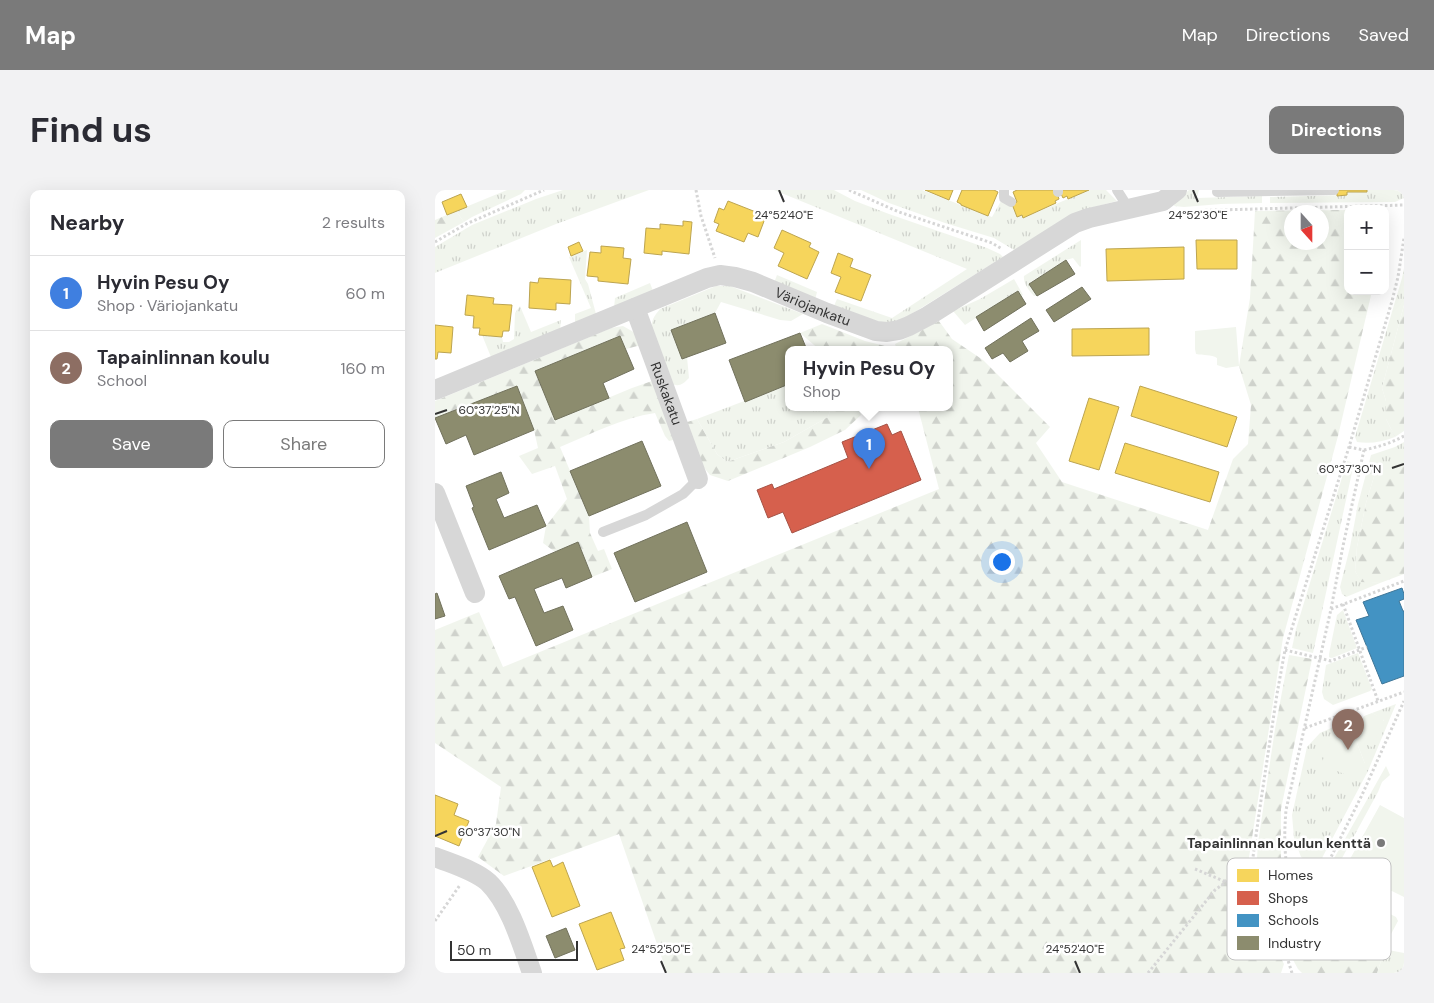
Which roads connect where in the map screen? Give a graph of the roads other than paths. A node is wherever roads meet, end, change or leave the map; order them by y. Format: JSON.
{"nodes":[{"id":1,"x":1004,"y":190,"type":"edge"},
{"id":2,"x":1117,"y":190,"type":"edge"},
{"id":3,"x":1177,"y":190,"type":"edge"},
{"id":4,"x":1334,"y":190,"type":"edge"},
{"id":5,"x":1217,"y":192,"type":"dead end"},
{"id":6,"x":1011,"y":202,"type":"dead end"},
{"id":7,"x":1129,"y":209,"type":"junction"},
{"id":8,"x":635,"y":308,"type":"junction"},
{"id":9,"x":435,"y":390,"type":"edge"},
{"id":10,"x":698,"y":480,"type":"joint"},
{"id":11,"x":435,"y":493,"type":"edge"},
{"id":12,"x":603,"y":532,"type":"dead end"},
{"id":13,"x":475,"y":594,"type":"dead end"},
{"id":14,"x":435,"y":857,"type":"edge"},
{"id":15,"x":532,"y":973,"type":"edge"}],
"edges":[{"from":1,"to":6,"type":"lane"},
{"from":2,"to":7,"type":"lane"},
{"from":3,"to":7,"type":"street","name":"Väriojankatu"},
{"from":4,"to":5,"type":"lane"},
{"from":7,"to":8,"type":"street","name":"Väriojankatu"},
{"from":8,"to":9,"type":"street","name":"Väriojankatu"},
{"from":8,"to":10,"type":"street","name":"Ruskakatu"},
{"from":10,"to":12,"type":"lane"},
{"from":11,"to":13,"type":"street"},
{"from":14,"to":15,"type":"street"}]}
